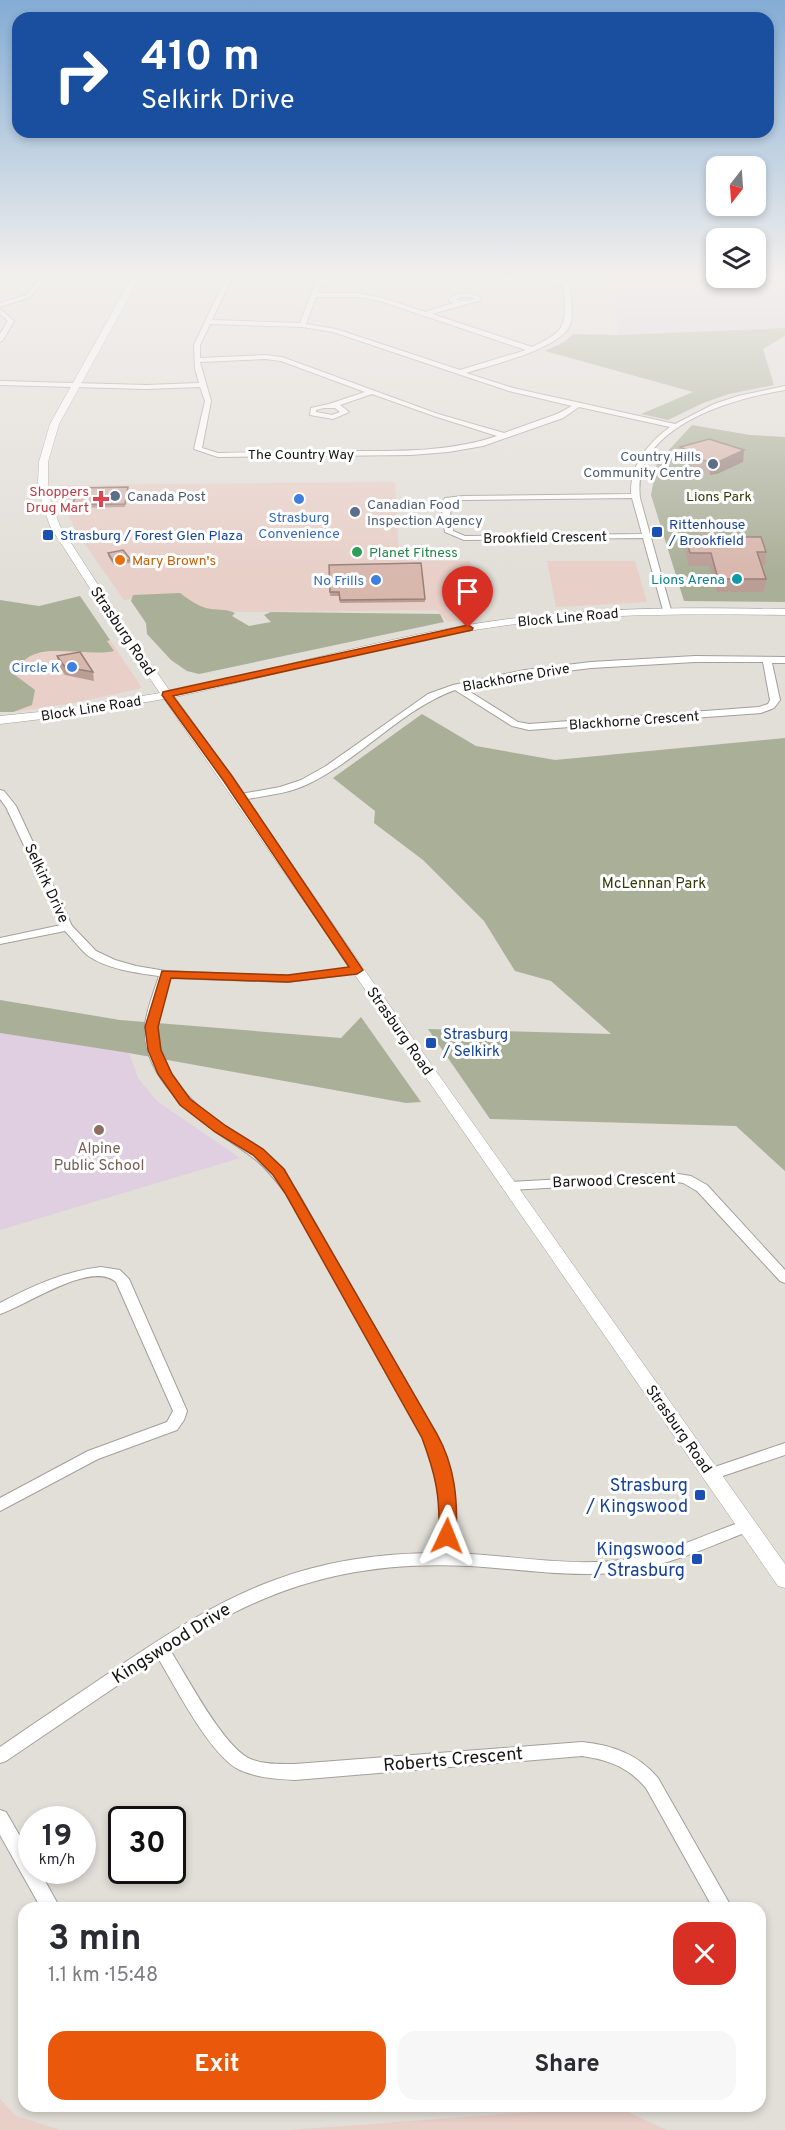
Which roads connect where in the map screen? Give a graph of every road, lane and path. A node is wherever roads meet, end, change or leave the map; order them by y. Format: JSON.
{"nodes":[{"id":1,"x":79,"y":376,"type":"edge"},
{"id":2,"x":200,"y":376,"type":"edge"},
{"id":3,"x":329,"y":376,"type":"edge"},
{"id":4,"x":469,"y":376,"type":"edge"},
{"id":5,"x":0,"y":384,"type":"edge"},
{"id":6,"x":74,"y":385,"type":"junction"},
{"id":7,"x":202,"y":385,"type":"junction"},
{"id":8,"x":785,"y":388,"type":"edge"},
{"id":9,"x":371,"y":392,"type":"junction"},
{"id":10,"x":331,"y":405,"type":"dead end"},
{"id":11,"x":578,"y":405,"type":"junction"},
{"id":12,"x":675,"y":426,"type":"junction"},
{"id":13,"x":503,"y":435,"type":"junction"},
{"id":14,"x":636,"y":496,"type":"junction"},
{"id":15,"x":647,"y":536,"type":"junction"},
{"id":16,"x":667,"y":610,"type":"junction"},
{"id":17,"x":785,"y":612,"type":"edge"},
{"id":18,"x":767,"y":659,"type":"junction"},
{"id":19,"x":785,"y":660,"type":"edge"},
{"id":20,"x":456,"y":687,"type":"junction"},
{"id":21,"x":167,"y":695,"type":"junction"},
{"id":22,"x":0,"y":720,"type":"edge"},
{"id":23,"x":0,"y":793,"type":"edge"},
{"id":24,"x":241,"y":798,"type":"junction"},
{"id":25,"x":67,"y":927,"type":"junction"},
{"id":26,"x":0,"y":941,"type":"edge"},
{"id":27,"x":357,"y":970,"type":"junction"},
{"id":28,"x":166,"y":974,"type":"junction"},
{"id":29,"x":510,"y":1186,"type":"junction"},
{"id":30,"x":785,"y":1278,"type":"edge"},
{"id":31,"x":0,"y":1309,"type":"edge"},
{"id":32,"x":785,"y":1449,"type":"edge"},
{"id":33,"x":711,"y":1474,"type":"junction"},
{"id":34,"x":0,"y":1506,"type":"edge"},
{"id":35,"x":747,"y":1526,"type":"junction"},
{"id":36,"x":445,"y":1559,"type":"junction"},
{"id":37,"x":785,"y":1580,"type":"edge"},
{"id":38,"x":160,"y":1648,"type":"junction"},
{"id":39,"x":0,"y":1756,"type":"edge"},
{"id":40,"x":0,"y":1818,"type":"edge"},
{"id":41,"x":48,"y":1902,"type":"edge"},
{"id":42,"x":720,"y":1902,"type":"edge"}],
"edges":[{"from":1,"to":6,"type":"street","name":"Strasburg Road"},
{"from":2,"to":7,"type":"street","name":"The Country Way"},
{"from":3,"to":9,"type":"street"},
{"from":4,"to":11,"type":"street"},
{"from":5,"to":6,"type":"street"},
{"from":6,"to":7,"type":"street"},
{"from":6,"to":21,"type":"street","name":"Strasburg Road"},
{"from":7,"to":13,"type":"street","name":"The Country Way"},
{"from":8,"to":12,"type":"street"},
{"from":9,"to":10,"type":"street"},
{"from":9,"to":13,"type":"street"},
{"from":11,"to":12,"type":"street"},
{"from":11,"to":13,"type":"street","name":"The Country Way"},
{"from":12,"to":14,"type":"street"},
{"from":14,"to":15,"type":"street"},
{"from":14,"to":15,"type":"street","name":"Brookfield Crescent"},
{"from":15,"to":16,"type":"street"},
{"from":16,"to":17,"type":"street","name":"Block Line Road"},
{"from":16,"to":21,"type":"street","name":"Block Line Road"},
{"from":18,"to":19,"type":"street","name":"Blackhorne Drive"},
{"from":18,"to":20,"type":"street","name":"Blackhorne Drive"},
{"from":18,"to":20,"type":"street","name":"Blackhorne Crescent"},
{"from":20,"to":24,"type":"street","name":"Blackhorne Drive"},
{"from":21,"to":22,"type":"street","name":"Block Line Road"},
{"from":21,"to":24,"type":"street","name":"Strasburg Road"},
{"from":23,"to":25,"type":"street","name":"Selkirk Drive"},
{"from":24,"to":27,"type":"street","name":"Strasburg Road"},
{"from":25,"to":26,"type":"street"},
{"from":25,"to":28,"type":"street","name":"Selkirk Drive"},
{"from":27,"to":28,"type":"street","name":"Selkirk Drive"},
{"from":27,"to":29,"type":"street","name":"Strasburg Road"},
{"from":28,"to":36,"type":"street"},
{"from":29,"to":30,"type":"street","name":"Barwood Crescent"},
{"from":29,"to":33,"type":"street","name":"Strasburg Road"},
{"from":31,"to":34,"type":"street"},
{"from":32,"to":33,"type":"street"},
{"from":33,"to":35,"type":"street","name":"Strasburg Road"},
{"from":35,"to":36,"type":"street","name":"Kingswood Drive"},
{"from":35,"to":37,"type":"street","name":"Strasburg Road"},
{"from":36,"to":38,"type":"street","name":"Kingswood Drive"},
{"from":38,"to":39,"type":"street","name":"Kingswood Drive"},
{"from":38,"to":42,"type":"street","name":"Roberts Crescent"},
{"from":40,"to":41,"type":"street"}]}
